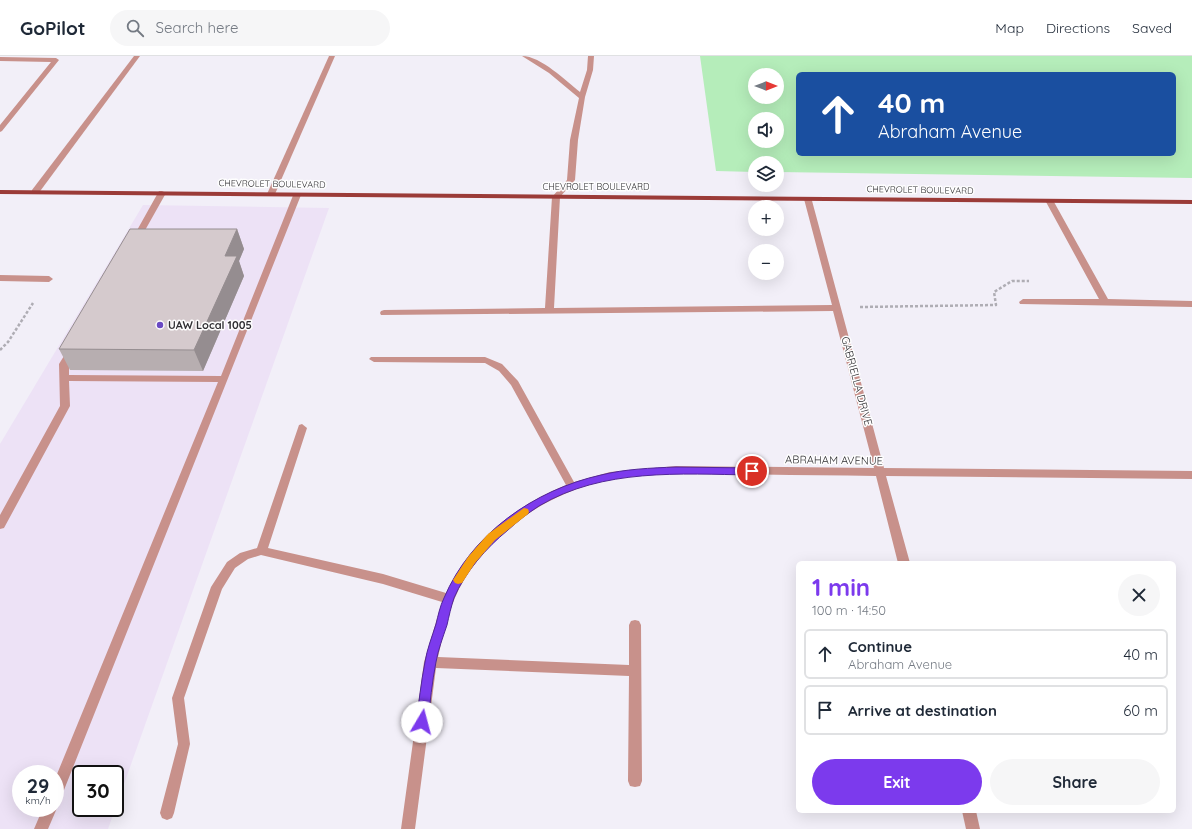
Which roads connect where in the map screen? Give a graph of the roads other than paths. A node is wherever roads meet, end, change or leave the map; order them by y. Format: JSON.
{"nodes":[{"id":1,"x":137,"y":56,"type":"edge"},
{"id":2,"x":332,"y":56,"type":"edge"},
{"id":3,"x":525,"y":56,"type":"edge"},
{"id":4,"x":591,"y":56,"type":"edge"},
{"id":5,"x":58,"y":58,"type":"edge"},
{"id":6,"x":0,"y":59,"type":"edge"},
{"id":7,"x":582,"y":97,"type":"junction"},
{"id":8,"x":0,"y":130,"type":"edge"},
{"id":9,"x":0,"y":192,"type":"edge"},
{"id":10,"x":35,"y":192,"type":"junction"},
{"id":11,"x":162,"y":193,"type":"junction"},
{"id":12,"x":271,"y":194,"type":"junction"},
{"id":13,"x":297,"y":195,"type":"junction"},
{"id":14,"x":556,"y":197,"type":"junction"},
{"id":15,"x":808,"y":198,"type":"junction"},
{"id":16,"x":1050,"y":202,"type":"junction"},
{"id":17,"x":1192,"y":202,"type":"edge"},
{"id":18,"x":130,"y":249,"type":"edge"},
{"id":19,"x":0,"y":278,"type":"edge"},
{"id":20,"x":50,"y":279,"type":"dead end"},
{"id":21,"x":1022,"y":302,"type":"dead end"},
{"id":22,"x":1105,"y":302,"type":"junction"},
{"id":23,"x":1192,"y":304,"type":"edge"},
{"id":24,"x":837,"y":308,"type":"junction"},
{"id":25,"x":549,"y":311,"type":"junction"},
{"id":26,"x":384,"y":313,"type":"dead end"},
{"id":27,"x":76,"y":344,"type":"edge"},
{"id":28,"x":374,"y":358,"type":"dead end"},
{"id":29,"x":66,"y":378,"type":"junction"},
{"id":30,"x":224,"y":379,"type":"junction"},
{"id":31,"x":302,"y":428,"type":"dead end"},
{"id":32,"x":880,"y":473,"type":"junction"},
{"id":33,"x":1192,"y":476,"type":"edge"},
{"id":34,"x":572,"y":487,"type":"junction"},
{"id":35,"x":0,"y":525,"type":"edge"},
{"id":36,"x":261,"y":550,"type":"junction"},
{"id":37,"x":903,"y":561,"type":"edge"},
{"id":38,"x":449,"y":599,"type":"junction"},
{"id":39,"x":635,"y":626,"type":"dead end"},
{"id":40,"x":430,"y":662,"type":"junction"},
{"id":41,"x":635,"y":671,"type":"junction"},
{"id":42,"x":64,"y":773,"type":"edge"},
{"id":43,"x":635,"y":781,"type":"dead end"},
{"id":44,"x":167,"y":812,"type":"dead end"},
{"id":45,"x":969,"y":813,"type":"edge"},
{"id":46,"x":46,"y":817,"type":"edge"},
{"id":47,"x":41,"y":829,"type":"edge"},
{"id":48,"x":408,"y":829,"type":"edge"},
{"id":49,"x":973,"y":829,"type":"edge"}],
"edges":[{"from":1,"to":10,"type":"street"},
{"from":2,"to":12,"type":"street"},
{"from":3,"to":7,"type":"street"},
{"from":4,"to":7,"type":"street"},
{"from":5,"to":6,"type":"street"},
{"from":5,"to":8,"type":"street"},
{"from":7,"to":14,"type":"street"},
{"from":9,"to":10,"type":"main road","name":"CHEVROLET BOULEVARD"},
{"from":10,"to":11,"type":"main road","name":"CHEVROLET BOULEVARD"},
{"from":11,"to":12,"type":"main road","name":"CHEVROLET BOULEVARD"},
{"from":11,"to":18,"type":"street"},
{"from":12,"to":13,"type":"main road","name":"CHEVROLET BOULEVARD"},
{"from":13,"to":14,"type":"main road","name":"CHEVROLET BOULEVARD"},
{"from":13,"to":30,"type":"street"},
{"from":14,"to":15,"type":"main road","name":"CHEVROLET BOULEVARD"},
{"from":14,"to":25,"type":"street"},
{"from":15,"to":16,"type":"main road","name":"CHEVROLET BOULEVARD"},
{"from":15,"to":24,"type":"street","name":"GABRIELLA DRIVE"},
{"from":16,"to":17,"type":"main road","name":"CHEVROLET BOULEVARD"},
{"from":16,"to":22,"type":"street"},
{"from":19,"to":20,"type":"street"},
{"from":21,"to":22,"type":"street"},
{"from":22,"to":23,"type":"street"},
{"from":24,"to":25,"type":"street"},
{"from":24,"to":32,"type":"street","name":"GABRIELLA DRIVE"},
{"from":25,"to":26,"type":"street"},
{"from":27,"to":29,"type":"street"},
{"from":28,"to":34,"type":"street"},
{"from":29,"to":30,"type":"street"},
{"from":29,"to":35,"type":"street"},
{"from":30,"to":42,"type":"street"},
{"from":31,"to":36,"type":"street"},
{"from":32,"to":33,"type":"street","name":"ABRAHAM AVENUE"},
{"from":32,"to":34,"type":"street","name":"ABRAHAM AVENUE"},
{"from":32,"to":37,"type":"street","name":"GABRIELLA DRIVE"},
{"from":34,"to":38,"type":"street","name":"ABRAHAM AVENUE"},
{"from":36,"to":38,"type":"street"},
{"from":36,"to":44,"type":"street"},
{"from":38,"to":40,"type":"street","name":"ABRAHAM AVENUE"},
{"from":39,"to":41,"type":"street"},
{"from":40,"to":41,"type":"street"},
{"from":40,"to":48,"type":"street","name":"ABRAHAM AVENUE"},
{"from":41,"to":43,"type":"street"},
{"from":45,"to":49,"type":"street"},
{"from":46,"to":47,"type":"street"}]}
